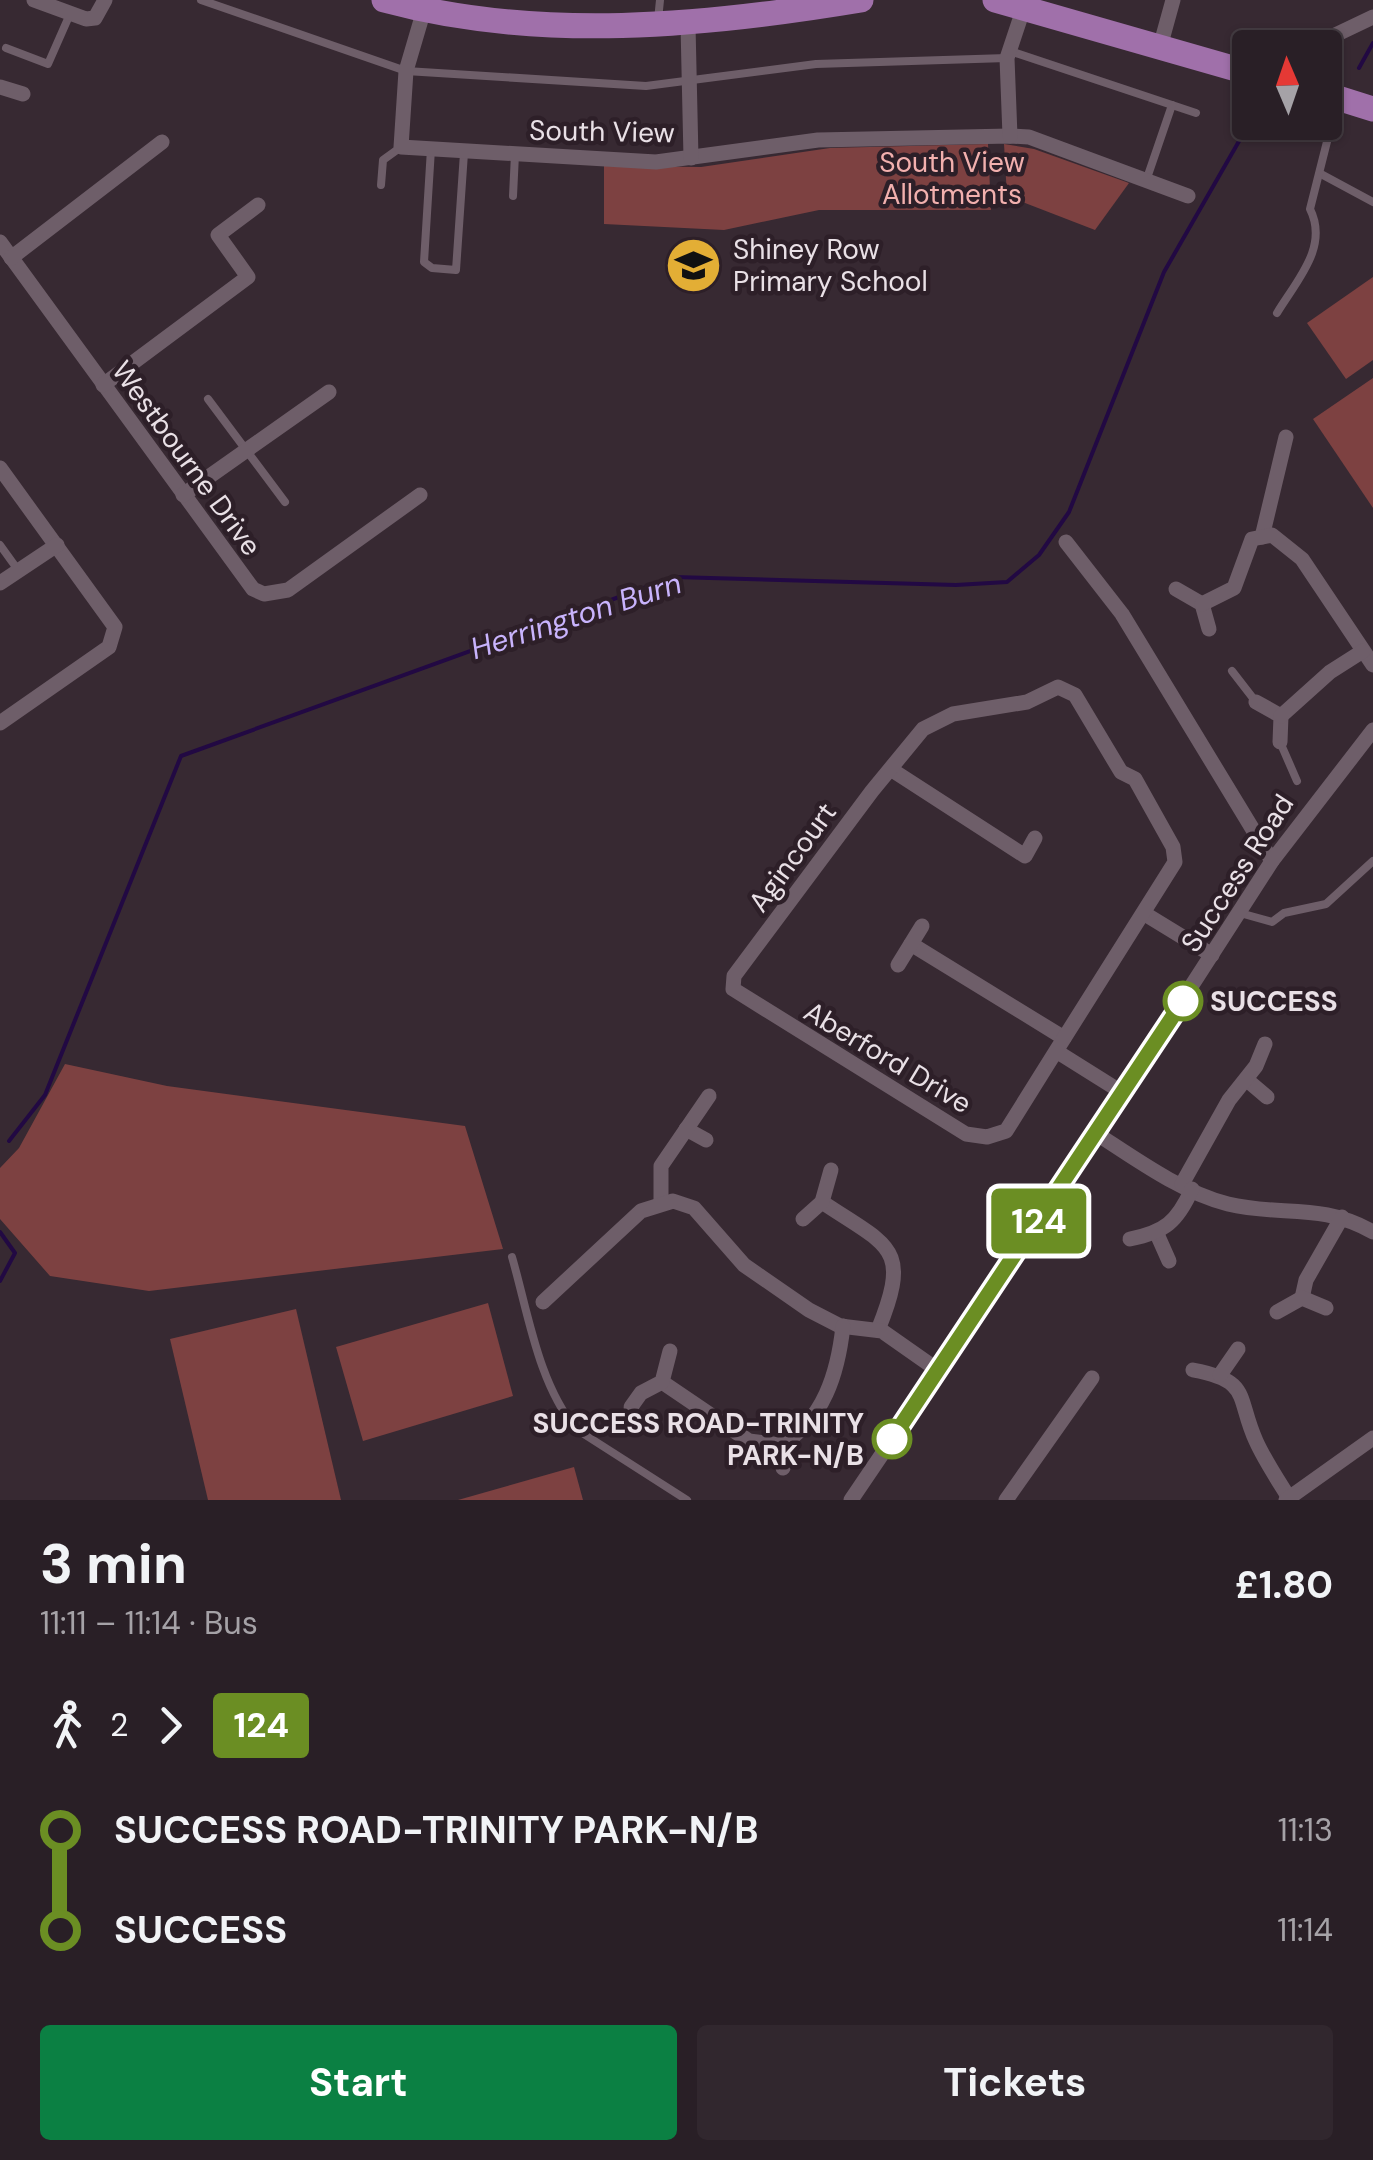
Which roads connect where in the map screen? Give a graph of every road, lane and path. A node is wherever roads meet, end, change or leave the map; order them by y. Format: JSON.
{"nodes":[{"id":1,"x":34,"y":0,"type":"edge"},
{"id":2,"x":105,"y":0,"type":"edge"},
{"id":3,"x":201,"y":0,"type":"edge"},
{"id":4,"x":384,"y":0,"type":"edge"},
{"id":5,"x":861,"y":0,"type":"edge"},
{"id":6,"x":1172,"y":0,"type":"edge"},
{"id":7,"x":1005,"y":2,"type":"edge"},
{"id":8,"x":425,"y":5,"type":"edge"},
{"id":9,"x":770,"y":7,"type":"edge"},
{"id":10,"x":659,"y":13,"type":"edge"},
{"id":11,"x":70,"y":14,"type":"junction"},
{"id":12,"x":1373,"y":17,"type":"edge"},
{"id":13,"x":688,"y":25,"type":"junction"},
{"id":14,"x":1342,"y":32,"type":"edge"},
{"id":15,"x":1160,"y":47,"type":"junction"},
{"id":16,"x":6,"y":48,"type":"dead end"},
{"id":17,"x":1009,"y":54,"type":"junction"},
{"id":18,"x":1232,"y":68,"type":"edge"},
{"id":19,"x":406,"y":70,"type":"junction"},
{"id":20,"x":690,"y":82,"type":"junction"},
{"id":21,"x":0,"y":87,"type":"edge"},
{"id":22,"x":23,"y":94,"type":"dead end"},
{"id":23,"x":1342,"y":99,"type":"edge"},
{"id":24,"x":1172,"y":105,"type":"junction"},
{"id":25,"x":1372,"y":106,"type":"edge"},
{"id":26,"x":1196,"y":112,"type":"dead end"},
{"id":27,"x":1010,"y":136,"type":"junction"},
{"id":28,"x":1325,"y":140,"type":"edge"},
{"id":29,"x":162,"y":142,"type":"dead end"},
{"id":30,"x":402,"y":147,"type":"junction"},
{"id":31,"x":431,"y":149,"type":"junction"},
{"id":32,"x":464,"y":151,"type":"junction"},
{"id":33,"x":516,"y":154,"type":"junction"},
{"id":34,"x":690,"y":158,"type":"junction"},
{"id":35,"x":1321,"y":174,"type":"junction"},
{"id":36,"x":1146,"y":181,"type":"junction"},
{"id":37,"x":381,"y":185,"type":"dead end"},
{"id":38,"x":512,"y":196,"type":"dead end"},
{"id":39,"x":1188,"y":196,"type":"dead end"},
{"id":40,"x":1373,"y":202,"type":"edge"},
{"id":41,"x":258,"y":205,"type":"dead end"},
{"id":42,"x":0,"y":242,"type":"edge"},
{"id":43,"x":12,"y":258,"type":"junction"},
{"id":44,"x":1276,"y":313,"type":"dead end"},
{"id":45,"x":103,"y":384,"type":"junction"},
{"id":46,"x":329,"y":392,"type":"dead end"},
{"id":47,"x":208,"y":400,"type":"dead end"},
{"id":48,"x":1286,"y":437,"type":"dead end"},
{"id":49,"x":246,"y":451,"type":"junction"},
{"id":50,"x":0,"y":468,"type":"edge"},
{"id":51,"x":420,"y":494,"type":"dead end"},
{"id":52,"x":183,"y":495,"type":"junction"},
{"id":53,"x":285,"y":502,"type":"dead end"},
{"id":54,"x":1262,"y":537,"type":"junction"},
{"id":55,"x":1066,"y":542,"type":"dead end"},
{"id":56,"x":57,"y":544,"type":"junction"},
{"id":57,"x":0,"y":545,"type":"edge"},
{"id":58,"x":18,"y":570,"type":"junction"},
{"id":59,"x":0,"y":583,"type":"edge"},
{"id":60,"x":1176,"y":588,"type":"dead end"},
{"id":61,"x":1202,"y":604,"type":"junction"},
{"id":62,"x":1208,"y":630,"type":"dead end"},
{"id":63,"x":1368,"y":658,"type":"edge"},
{"id":64,"x":1232,"y":671,"type":"dead end"},
{"id":65,"x":1067,"y":689,"type":"joint"},
{"id":66,"x":1256,"y":702,"type":"joint"},
{"id":67,"x":1281,"y":716,"type":"junction"},
{"id":68,"x":0,"y":723,"type":"edge"},
{"id":69,"x":1373,"y":730,"type":"edge"},
{"id":70,"x":1280,"y":742,"type":"joint"},
{"id":71,"x":892,"y":770,"type":"junction"},
{"id":72,"x":1298,"y":781,"type":"dead end"},
{"id":73,"x":1035,"y":838,"type":"dead end"},
{"id":74,"x":1025,"y":856,"type":"junction"},
{"id":75,"x":1272,"y":861,"type":"junction"},
{"id":76,"x":1373,"y":861,"type":"edge"},
{"id":77,"x":1016,"y":870,"type":"dead end"},
{"id":78,"x":1239,"y":913,"type":"junction"},
{"id":79,"x":1144,"y":914,"type":"junction"},
{"id":80,"x":922,"y":926,"type":"dead end"},
{"id":81,"x":910,"y":944,"type":"junction"},
{"id":82,"x":1212,"y":956,"type":"junction"},
{"id":83,"x":898,"y":965,"type":"dead end"},
{"id":84,"x":734,"y":976,"type":"joint"},
{"id":85,"x":1060,"y":1044,"type":"junction"},
{"id":86,"x":1264,"y":1044,"type":"dead end"},
{"id":87,"x":1247,"y":1080,"type":"junction"},
{"id":88,"x":1123,"y":1094,"type":"junction"},
{"id":89,"x":709,"y":1096,"type":"dead end"},
{"id":90,"x":1267,"y":1097,"type":"dead end"},
{"id":91,"x":686,"y":1128,"type":"junction"},
{"id":92,"x":1096,"y":1134,"type":"junction"},
{"id":93,"x":706,"y":1140,"type":"dead end"},
{"id":94,"x":831,"y":1170,"type":"dead end"},
{"id":95,"x":1187,"y":1187,"type":"junction"},
{"id":96,"x":662,"y":1201,"type":"junction"},
{"id":97,"x":822,"y":1202,"type":"junction"},
{"id":98,"x":1342,"y":1217,"type":"junction"},
{"id":99,"x":803,"y":1219,"type":"dead end"},
{"id":100,"x":1373,"y":1232,"type":"edge"},
{"id":101,"x":1157,"y":1234,"type":"junction"},
{"id":102,"x":1130,"y":1239,"type":"dead end"},
{"id":103,"x":512,"y":1256,"type":"dead end"},
{"id":104,"x":1169,"y":1261,"type":"dead end"},
{"id":105,"x":1302,"y":1298,"type":"junction"},
{"id":106,"x":543,"y":1302,"type":"dead end"},
{"id":107,"x":1326,"y":1308,"type":"dead end"},
{"id":108,"x":1277,"y":1312,"type":"dead end"},
{"id":109,"x":844,"y":1326,"type":"junction"},
{"id":110,"x":878,"y":1330,"type":"junction"},
{"id":111,"x":1238,"y":1349,"type":"dead end"},
{"id":112,"x":670,"y":1350,"type":"dead end"},
{"id":113,"x":1194,"y":1370,"type":"dead end"},
{"id":114,"x":938,"y":1371,"type":"junction"},
{"id":115,"x":1220,"y":1375,"type":"junction"},
{"id":116,"x":1092,"y":1378,"type":"dead end"},
{"id":117,"x":662,"y":1382,"type":"junction"},
{"id":118,"x":630,"y":1408,"type":"dead end"},
{"id":119,"x":1373,"y":1438,"type":"edge"},
{"id":120,"x":780,"y":1445,"type":"junction"},
{"id":121,"x":783,"y":1468,"type":"dead end"},
{"id":122,"x":1287,"y":1499,"type":"edge"},
{"id":123,"x":687,"y":1500,"type":"edge"},
{"id":124,"x":851,"y":1500,"type":"edge"},
{"id":125,"x":1006,"y":1500,"type":"edge"}],
"edges":[{"from":1,"to":11,"type":"street"},
{"from":2,"to":11,"type":"street"},
{"from":3,"to":19,"type":"lane"},
{"from":4,"to":8,"type":"main road"},
{"from":5,"to":9,"type":"main road"},
{"from":6,"to":15,"type":"street"},
{"from":7,"to":15,"type":"main road"},
{"from":7,"to":17,"type":"street"},
{"from":8,"to":10,"type":"main road"},
{"from":8,"to":19,"type":"street"},
{"from":9,"to":13,"type":"main road"},
{"from":10,"to":13,"type":"main road"},
{"from":11,"to":16,"type":"lane"},
{"from":12,"to":14,"type":"street"},
{"from":13,"to":20,"type":"street"},
{"from":15,"to":18,"type":"main road"},
{"from":17,"to":20,"type":"lane"},
{"from":17,"to":24,"type":"lane"},
{"from":17,"to":27,"type":"street"},
{"from":19,"to":20,"type":"lane"},
{"from":19,"to":30,"type":"street"},
{"from":20,"to":34,"type":"street"},
{"from":21,"to":22,"type":"street"},
{"from":23,"to":25,"type":"main road"},
{"from":24,"to":26,"type":"lane"},
{"from":24,"to":36,"type":"lane"},
{"from":27,"to":34,"type":"street","name":"South View"},
{"from":27,"to":36,"type":"street","name":"South View"},
{"from":28,"to":35,"type":"lane"},
{"from":29,"to":43,"type":"street"},
{"from":30,"to":31,"type":"street","name":"South View"},
{"from":30,"to":37,"type":"lane"},
{"from":31,"to":32,"type":"street","name":"South View"},
{"from":31,"to":32,"type":"lane"},
{"from":32,"to":33,"type":"street","name":"South View"},
{"from":33,"to":34,"type":"street","name":"South View"},
{"from":33,"to":38,"type":"lane"},
{"from":35,"to":40,"type":"lane"},
{"from":35,"to":44,"type":"lane"},
{"from":36,"to":39,"type":"street","name":"South View"},
{"from":41,"to":45,"type":"street"},
{"from":42,"to":43,"type":"street","name":"Westbourne Drive"},
{"from":43,"to":45,"type":"street","name":"Westbourne Drive"},
{"from":45,"to":52,"type":"street","name":"Westbourne Drive"},
{"from":46,"to":49,"type":"street"},
{"from":47,"to":49,"type":"lane"},
{"from":48,"to":54,"type":"street"},
{"from":49,"to":52,"type":"street"},
{"from":49,"to":53,"type":"lane"},
{"from":50,"to":56,"type":"street"},
{"from":51,"to":52,"type":"street","name":"Westbourne Drive"},
{"from":54,"to":61,"type":"street"},
{"from":54,"to":63,"type":"street"},
{"from":55,"to":75,"type":"street"},
{"from":56,"to":58,"type":"street"},
{"from":56,"to":68,"type":"street"},
{"from":57,"to":58,"type":"lane"},
{"from":58,"to":59,"type":"street"},
{"from":60,"to":61,"type":"street"},
{"from":61,"to":62,"type":"street"},
{"from":63,"to":67,"type":"street"},
{"from":64,"to":66,"type":"lane"},
{"from":65,"to":71,"type":"street","name":"Agincourt"},
{"from":65,"to":79,"type":"street","name":"Aberford Drive"},
{"from":66,"to":67,"type":"street"},
{"from":67,"to":70,"type":"street"},
{"from":69,"to":75,"type":"street","name":"Success Road"},
{"from":70,"to":72,"type":"lane"},
{"from":71,"to":74,"type":"street"},
{"from":71,"to":84,"type":"street","name":"Agincourt"},
{"from":73,"to":74,"type":"street"},
{"from":74,"to":77,"type":"street"},
{"from":75,"to":78,"type":"street","name":"Success Road"},
{"from":76,"to":78,"type":"lane"},
{"from":78,"to":82,"type":"street","name":"Success Road"},
{"from":79,"to":82,"type":"street"},
{"from":79,"to":85,"type":"street","name":"Aberford Drive"},
{"from":80,"to":81,"type":"street"},
{"from":81,"to":83,"type":"street"},
{"from":81,"to":85,"type":"street"},
{"from":82,"to":88,"type":"street","name":"Success Road"},
{"from":84,"to":85,"type":"street","name":"Aberford Drive"},
{"from":85,"to":88,"type":"street"},
{"from":86,"to":87,"type":"street"},
{"from":87,"to":90,"type":"street"},
{"from":87,"to":95,"type":"street"},
{"from":88,"to":92,"type":"street","name":"Success Road"},
{"from":89,"to":91,"type":"street"},
{"from":91,"to":93,"type":"street"},
{"from":91,"to":96,"type":"street"},
{"from":92,"to":95,"type":"street"},
{"from":92,"to":114,"type":"street","name":"Success Road"},
{"from":94,"to":97,"type":"street"},
{"from":95,"to":98,"type":"street"},
{"from":95,"to":101,"type":"street"},
{"from":96,"to":106,"type":"street"},
{"from":96,"to":109,"type":"street"},
{"from":97,"to":99,"type":"street"},
{"from":97,"to":110,"type":"street"},
{"from":98,"to":100,"type":"street"},
{"from":98,"to":105,"type":"street"},
{"from":101,"to":102,"type":"street"},
{"from":101,"to":104,"type":"street"},
{"from":103,"to":123,"type":"lane"},
{"from":105,"to":107,"type":"street"},
{"from":105,"to":108,"type":"street"},
{"from":109,"to":110,"type":"street"},
{"from":109,"to":120,"type":"street"},
{"from":110,"to":114,"type":"street"},
{"from":111,"to":115,"type":"street"},
{"from":112,"to":117,"type":"street"},
{"from":113,"to":115,"type":"street"},
{"from":114,"to":124,"type":"street","name":"Success Road"},
{"from":115,"to":122,"type":"street"},
{"from":116,"to":125,"type":"street"},
{"from":117,"to":118,"type":"street"},
{"from":117,"to":120,"type":"street"},
{"from":119,"to":122,"type":"street"},
{"from":120,"to":121,"type":"street"}]}
